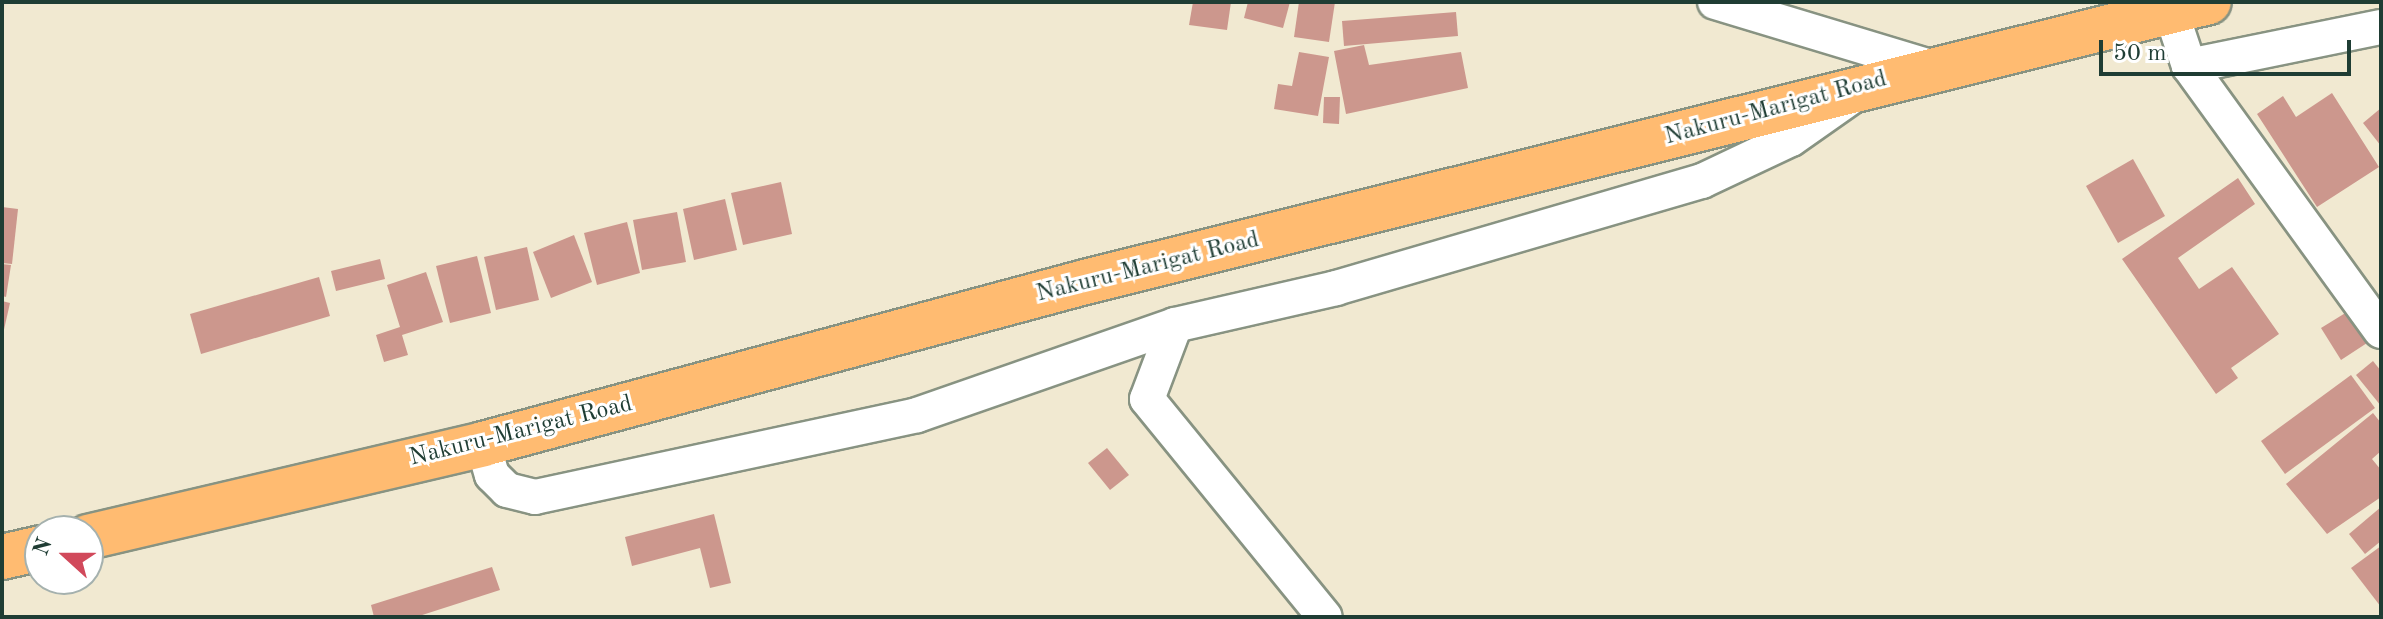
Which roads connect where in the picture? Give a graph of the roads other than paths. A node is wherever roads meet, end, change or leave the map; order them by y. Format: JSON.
{"nodes":[{"id":1,"x":1715,"y":2,"type":"edge"},
{"id":2,"x":2190,"y":7,"type":"edge"},
{"id":3,"x":2381,"y":27,"type":"edge"},
{"id":4,"x":2189,"y":66,"type":"junction"},
{"id":5,"x":1933,"y":68,"type":"junction"},
{"id":6,"x":1871,"y":83,"type":"junction"},
{"id":7,"x":1175,"y":325,"type":"junction"},
{"id":8,"x":2381,"y":331,"type":"edge"},
{"id":9,"x":1107,"y":353,"type":"junction"},
{"id":10,"x":1147,"y":399,"type":"junction"},
{"id":11,"x":483,"y":444,"type":"junction"},
{"id":12,"x":104,"y":533,"type":"edge"},
{"id":13,"x":24,"y":552,"type":"edge"},
{"id":14,"x":2,"y":557,"type":"edge"},
{"id":15,"x":1325,"y":617,"type":"edge"}],
"edges":[{"from":1,"to":5,"type":"street"},
{"from":2,"to":4,"type":"street"},
{"from":2,"to":5,"type":"main road","name":"Nakuru-Marigat Road"},
{"from":3,"to":4,"type":"street"},
{"from":4,"to":8,"type":"street"},
{"from":5,"to":6,"type":"main road","name":"Nakuru-Marigat Road"},
{"from":6,"to":7,"type":"street"},
{"from":6,"to":11,"type":"main road","name":"Nakuru-Marigat Road"},
{"from":7,"to":9,"type":"street"},
{"from":7,"to":10,"type":"street"},
{"from":9,"to":10,"type":"street"},
{"from":9,"to":11,"type":"street"},
{"from":10,"to":15,"type":"street"},
{"from":11,"to":12,"type":"main road","name":"Nakuru-Marigat Road"},
{"from":13,"to":14,"type":"main road"}]}
